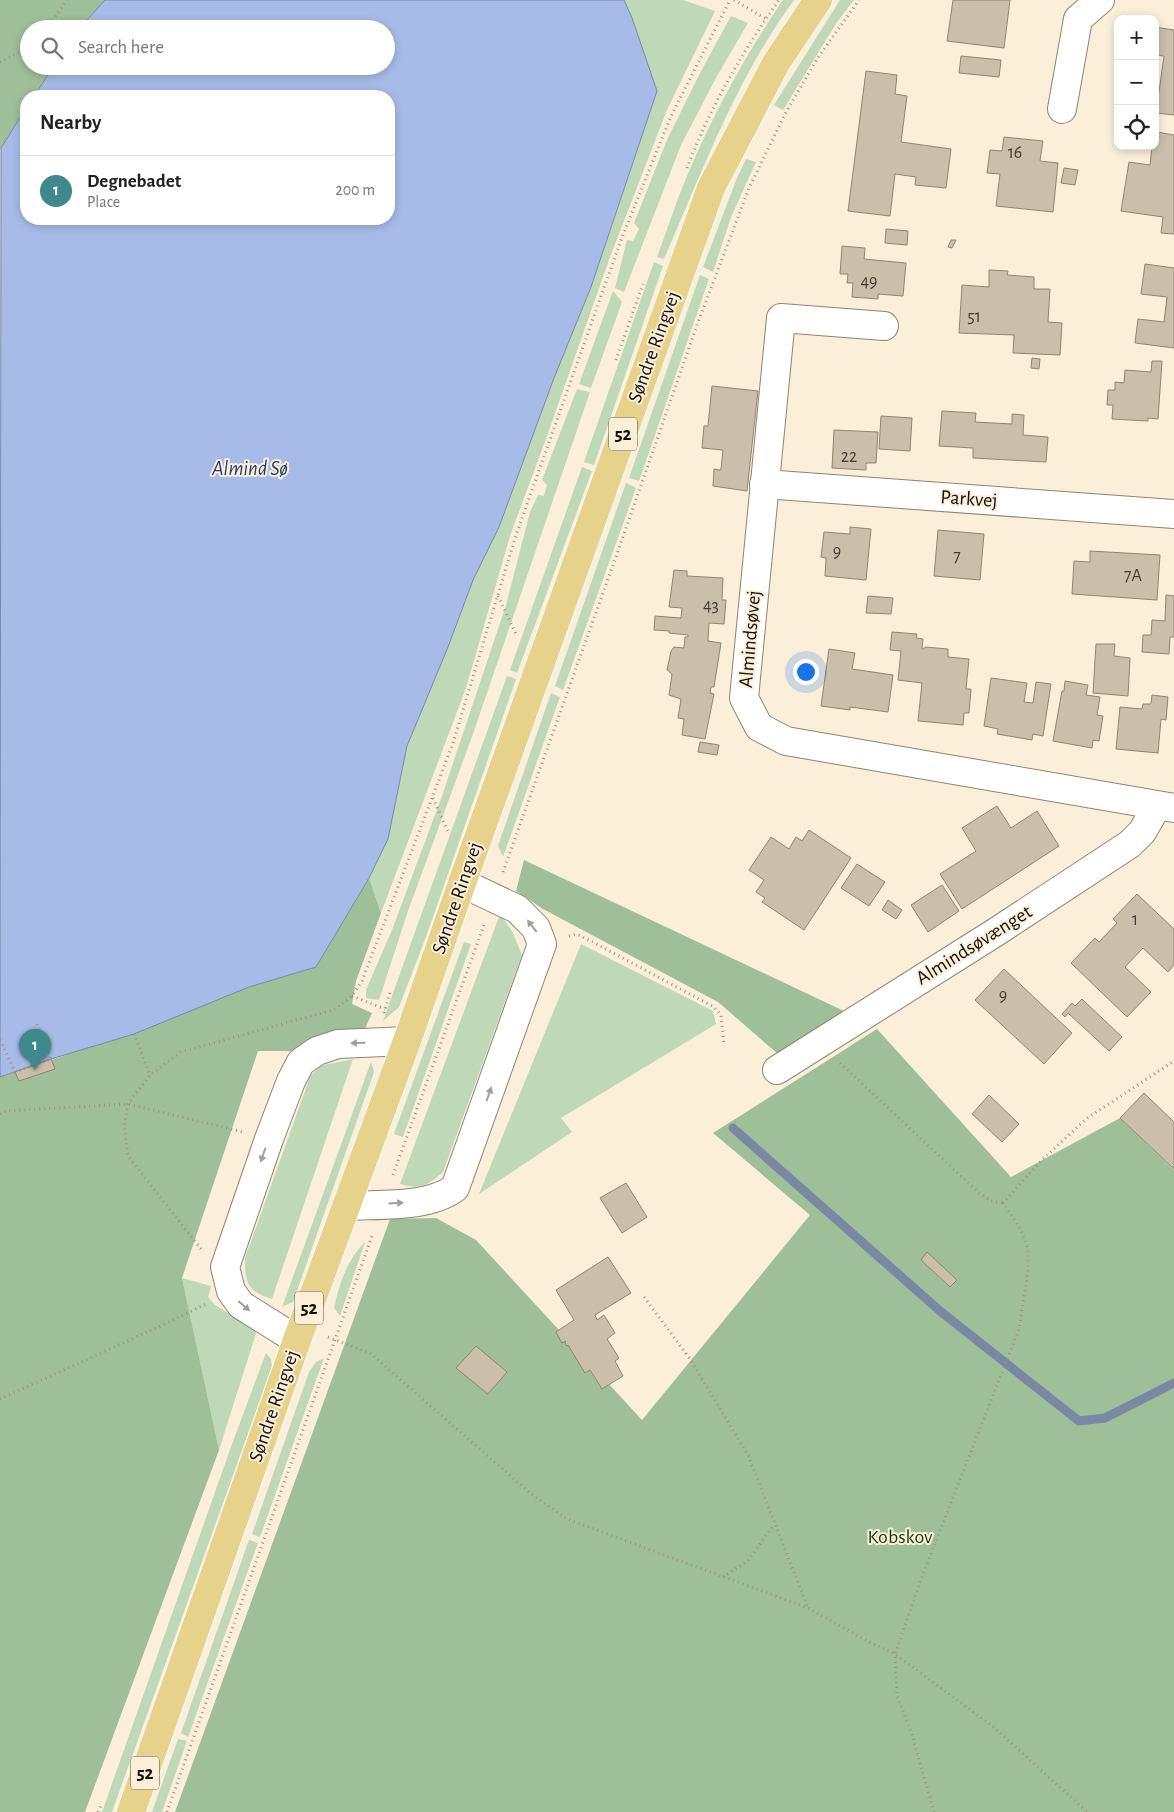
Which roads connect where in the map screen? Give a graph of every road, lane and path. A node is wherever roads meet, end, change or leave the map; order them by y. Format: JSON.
{"nodes":[{"id":1,"x":67,"y":0,"type":"edge"},
{"id":2,"x":732,"y":0,"type":"edge"},
{"id":3,"x":818,"y":0,"type":"edge"},
{"id":4,"x":1100,"y":0,"type":"edge"},
{"id":5,"x":766,"y":19,"type":"dead end"},
{"id":6,"x":53,"y":20,"type":"edge"},
{"id":7,"x":20,"y":52,"type":"edge"},
{"id":8,"x":0,"y":62,"type":"edge"},
{"id":9,"x":1062,"y":109,"type":"dead end"},
{"id":10,"x":884,"y":326,"type":"dead end"},
{"id":11,"x":764,"y":484,"type":"junction"},
{"id":12,"x":1174,"y":514,"type":"edge"},
{"id":13,"x":498,"y":595,"type":"junction"},
{"id":14,"x":517,"y":636,"type":"dead end"},
{"id":15,"x":432,"y":797,"type":"junction"},
{"id":16,"x":1166,"y":807,"type":"edge"},
{"id":17,"x":448,"y":832,"type":"dead end"},
{"id":18,"x":462,"y":883,"type":"junction"},
{"id":19,"x":542,"y":944,"type":"junction"},
{"id":20,"x":352,"y":996,"type":"junction"},
{"id":21,"x":384,"y":1009,"type":"dead end"},
{"id":22,"x":36,"y":1022,"type":"dead end"},
{"id":23,"x":134,"y":1034,"type":"dead end"},
{"id":24,"x":0,"y":1040,"type":"edge"},
{"id":25,"x":407,"y":1041,"type":"junction"},
{"id":26,"x":820,"y":1043,"type":"junction"},
{"id":27,"x":724,"y":1044,"type":"dead end"},
{"id":28,"x":1174,"y":1060,"type":"edge"},
{"id":29,"x":777,"y":1070,"type":"dead end"},
{"id":30,"x":150,"y":1075,"type":"junction"},
{"id":31,"x":128,"y":1104,"type":"junction"},
{"id":32,"x":0,"y":1114,"type":"edge"},
{"id":33,"x":269,"y":1139,"type":"junction"},
{"id":34,"x":1003,"y":1203,"type":"junction"},
{"id":35,"x":348,"y":1206,"type":"junction"},
{"id":36,"x":228,"y":1279,"type":"junction"},
{"id":37,"x":644,"y":1297,"type":"dead end"},
{"id":38,"x":300,"y":1334,"type":"junction"},
{"id":39,"x":0,"y":1399,"type":"edge"},
{"id":40,"x":774,"y":1523,"type":"junction"},
{"id":41,"x":722,"y":1576,"type":"junction"},
{"id":42,"x":808,"y":1608,"type":"junction"},
{"id":43,"x":896,"y":1654,"type":"junction"},
{"id":44,"x":132,"y":1812,"type":"edge"},
{"id":45,"x":934,"y":1812,"type":"edge"},
{"id":46,"x":1087,"y":1812,"type":"edge"}],
"edges":[{"from":1,"to":6,"type":"path"},
{"from":2,"to":5,"type":"path"},
{"from":2,"to":13,"type":"path"},
{"from":3,"to":18,"type":"main road","name":"Søndre Ringvej","number":"52"},
{"from":4,"to":9,"type":"street"},
{"from":7,"to":8,"type":"path"},
{"from":10,"to":11,"type":"street","name":"Almindsøvej"},
{"from":11,"to":12,"type":"street","name":"Parkvej"},
{"from":11,"to":16,"type":"street","name":"Almindsøvej"},
{"from":13,"to":14,"type":"path"},
{"from":13,"to":15,"type":"path"},
{"from":15,"to":17,"type":"path"},
{"from":15,"to":20,"type":"path"},
{"from":16,"to":26,"type":"street","name":"Almindsøvænget"},
{"from":19,"to":18,"type":"street","one_way":true},
{"from":18,"to":25,"type":"main road","name":"Søndre Ringvej","number":"52"},
{"from":19,"to":27,"type":"path"},
{"from":35,"to":19,"type":"street","one_way":true},
{"from":20,"to":21,"type":"path"},
{"from":20,"to":30,"type":"path"},
{"from":22,"to":24,"type":"path"},
{"from":23,"to":30,"type":"path"},
{"from":25,"to":33,"type":"street","one_way":true},
{"from":25,"to":35,"type":"main road","name":"Søndre Ringvej","number":"52"},
{"from":26,"to":29,"type":"street","name":"Almindsøvænget"},
{"from":26,"to":34,"type":"path"},
{"from":28,"to":34,"type":"path"},
{"from":30,"to":31,"type":"path"},
{"from":31,"to":32,"type":"path"},
{"from":31,"to":33,"type":"path"},
{"from":31,"to":36,"type":"path"},
{"from":33,"to":36,"type":"street","one_way":true},
{"from":34,"to":43,"type":"path"},
{"from":35,"to":38,"type":"main road","name":"Søndre Ringvej","number":"52"},
{"from":36,"to":38,"type":"street","one_way":true},
{"from":36,"to":39,"type":"path"},
{"from":37,"to":40,"type":"path"},
{"from":38,"to":41,"type":"path"},
{"from":38,"to":44,"type":"main road","name":"Søndre Ringvej","number":"52"},
{"from":40,"to":41,"type":"path"},
{"from":40,"to":42,"type":"path"},
{"from":41,"to":42,"type":"path"},
{"from":42,"to":43,"type":"path"},
{"from":43,"to":45,"type":"path"},
{"from":43,"to":46,"type":"path"}]}
